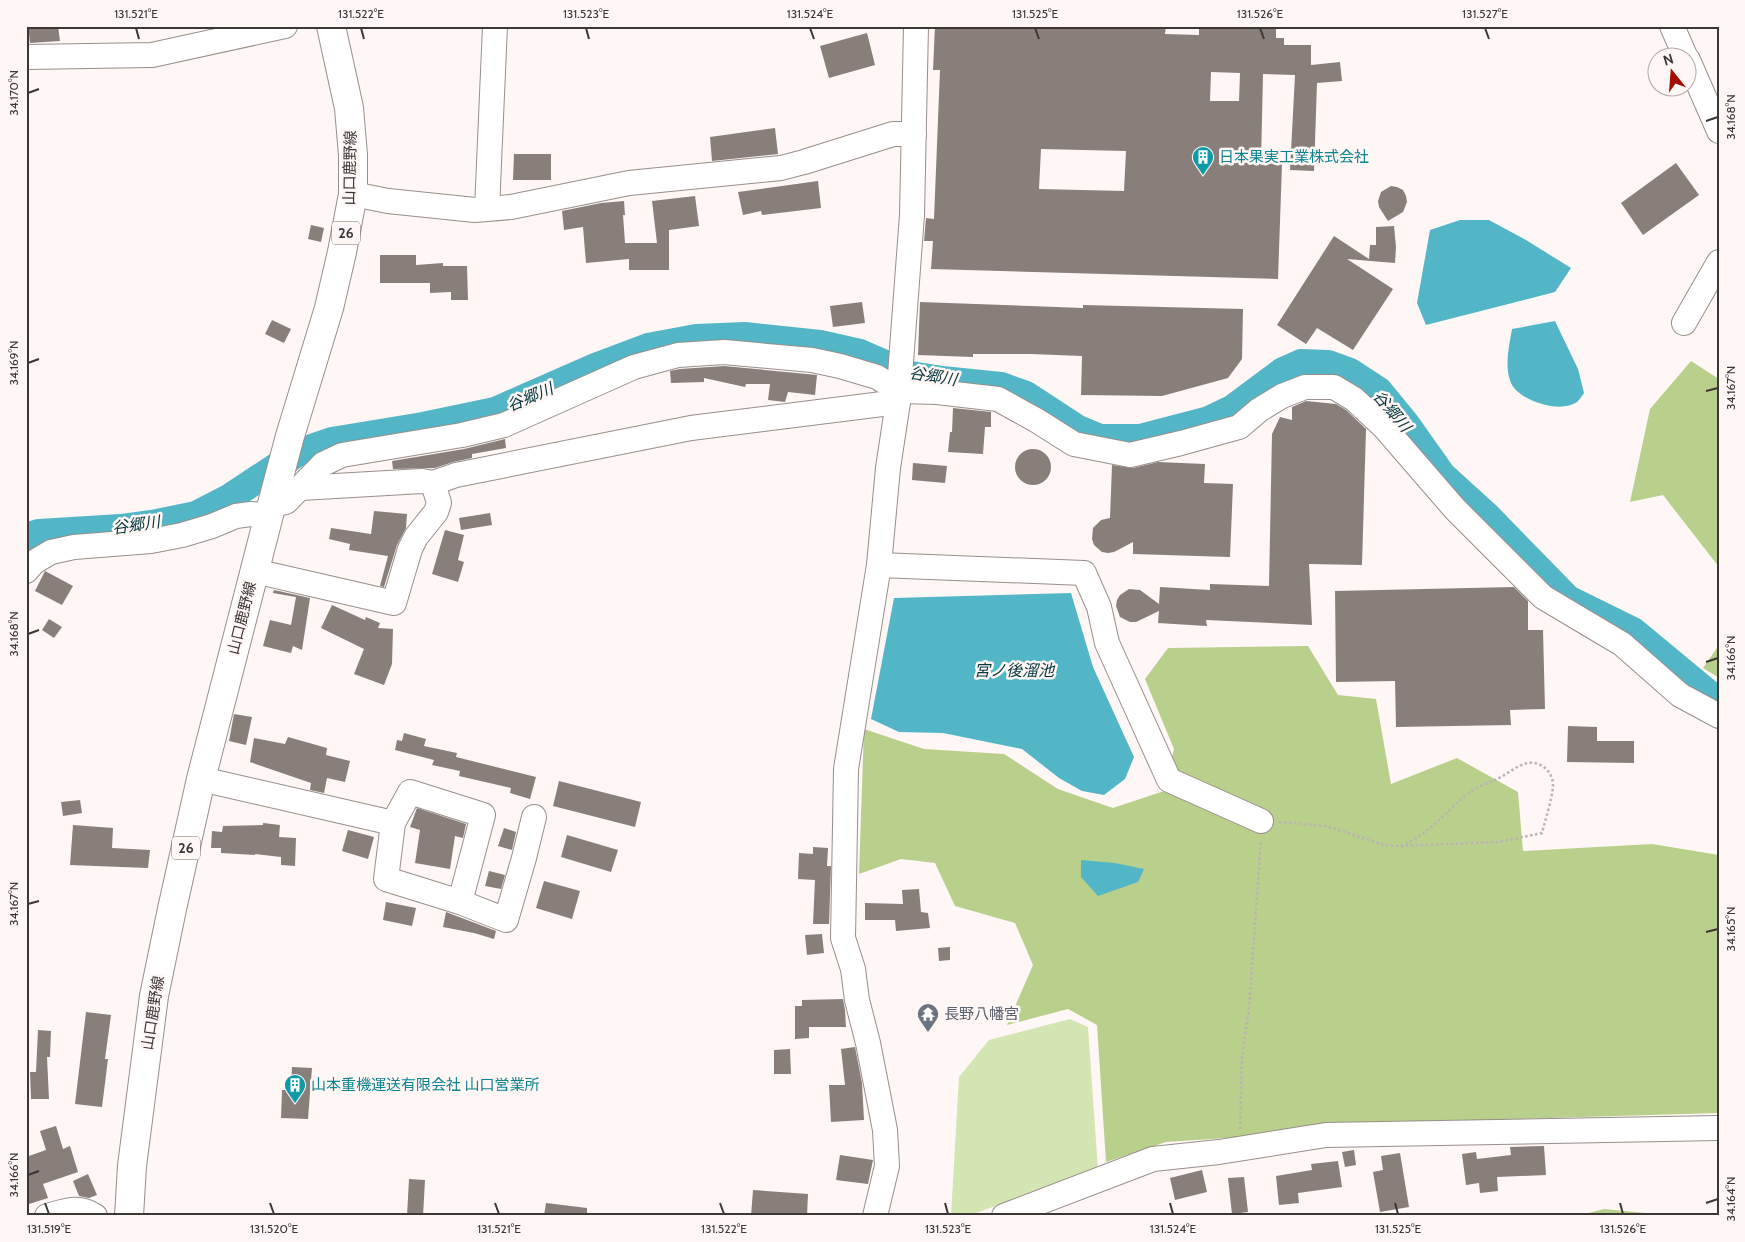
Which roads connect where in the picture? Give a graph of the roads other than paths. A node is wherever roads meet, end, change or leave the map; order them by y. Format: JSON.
{"nodes":[{"id":1,"x":331,"y":26,"type":"edge"},
{"id":2,"x":495,"y":26,"type":"edge"},
{"id":3,"x":916,"y":26,"type":"edge"},
{"id":4,"x":1672,"y":26,"type":"edge"},
{"id":5,"x":275,"y":27,"type":"edge"},
{"id":6,"x":1682,"y":48,"type":"edge"},
{"id":7,"x":26,"y":57,"type":"edge"},
{"id":8,"x":1698,"y":84,"type":"edge"},
{"id":9,"x":1719,"y":131,"type":"edge"},
{"id":10,"x":914,"y":134,"type":"junction"},
{"id":11,"x":353,"y":194,"type":"junction"},
{"id":12,"x":487,"y":209,"type":"junction"},
{"id":13,"x":1719,"y":262,"type":"edge"},
{"id":14,"x":1684,"y":323,"type":"dead end"},
{"id":15,"x":900,"y":384,"type":"junction"},
{"id":16,"x":433,"y":483,"type":"junction"},
{"id":17,"x":279,"y":499,"type":"junction"},
{"id":18,"x":879,"y":565,"type":"junction"},
{"id":19,"x":254,"y":570,"type":"junction"},
{"id":20,"x":26,"y":571,"type":"edge"},
{"id":21,"x":1719,"y":716,"type":"edge"},
{"id":22,"x":201,"y":779,"type":"junction"},
{"id":23,"x":534,"y":817,"type":"dead end"},
{"id":24,"x":1261,"y":821,"type":"road end"},
{"id":25,"x":393,"y":823,"type":"junction"},
{"id":26,"x":460,"y":902,"type":"junction"},
{"id":27,"x":1719,"y":1128,"type":"edge"},
{"id":28,"x":47,"y":1216,"type":"edge"},
{"id":29,"x":95,"y":1216,"type":"edge"},
{"id":30,"x":129,"y":1216,"type":"edge"},
{"id":31,"x":875,"y":1216,"type":"edge"},
{"id":32,"x":1004,"y":1216,"type":"edge"}],
"edges":[{"from":1,"to":11,"type":"main road","name":"山口鹿野線","number":"26"},
{"from":2,"to":12,"type":"street"},
{"from":3,"to":10,"type":"street"},
{"from":4,"to":6,"type":"street"},
{"from":5,"to":7,"type":"street"},
{"from":8,"to":9,"type":"street"},
{"from":10,"to":12,"type":"street"},
{"from":10,"to":15,"type":"street"},
{"from":11,"to":12,"type":"street"},
{"from":11,"to":17,"type":"main road","name":"山口鹿野線","number":"26"},
{"from":13,"to":14,"type":"street"},
{"from":15,"to":16,"type":"street"},
{"from":15,"to":17,"type":"street"},
{"from":15,"to":18,"type":"street"},
{"from":15,"to":21,"type":"street"},
{"from":16,"to":17,"type":"street"},
{"from":16,"to":19,"type":"street"},
{"from":17,"to":19,"type":"main road","name":"山口鹿野線","number":"26"},
{"from":17,"to":20,"type":"street"},
{"from":18,"to":24,"type":"street"},
{"from":18,"to":31,"type":"street"},
{"from":19,"to":22,"type":"main road","name":"山口鹿野線","number":"26"},
{"from":22,"to":25,"type":"street"},
{"from":22,"to":30,"type":"main road","name":"山口鹿野線","number":"26"},
{"from":23,"to":26,"type":"street"},
{"from":25,"to":26,"type":"street"},
{"from":25,"to":26,"type":"street"},
{"from":27,"to":32,"type":"street"},
{"from":28,"to":29,"type":"street"}]}
